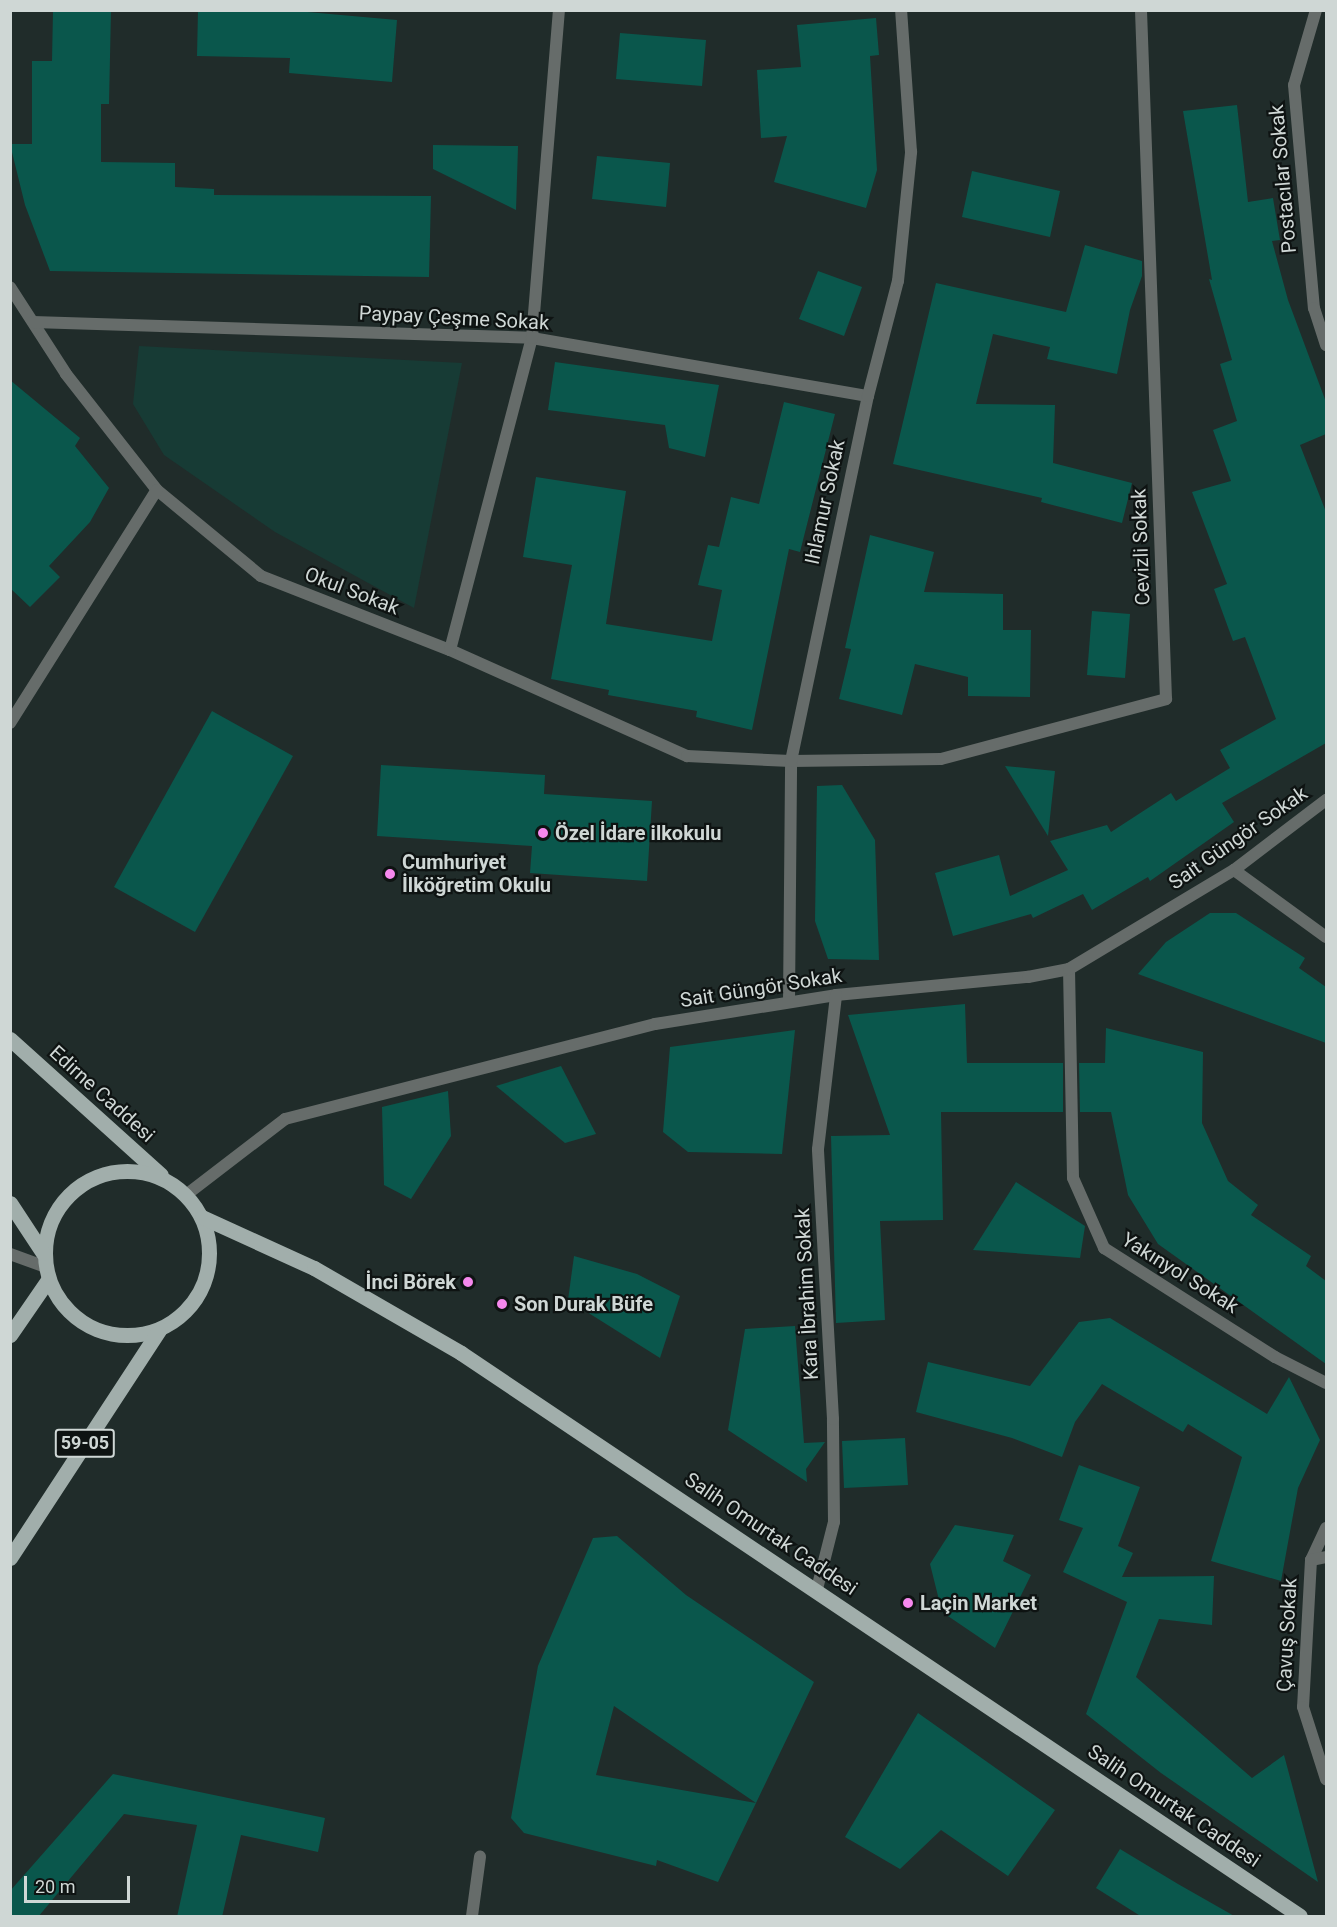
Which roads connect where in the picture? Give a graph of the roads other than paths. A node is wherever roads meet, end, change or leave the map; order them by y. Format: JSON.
{"nodes":[{"id":1,"x":559,"y":10,"type":"edge"},
{"id":2,"x":909,"y":10,"type":"edge"},
{"id":3,"x":1141,"y":10,"type":"edge"},
{"id":4,"x":1316,"y":10,"type":"edge"},
{"id":5,"x":900,"y":11,"type":"edge"},
{"id":6,"x":10,"y":287,"type":"edge"},
{"id":7,"x":33,"y":322,"type":"junction"},
{"id":8,"x":532,"y":338,"type":"junction"},
{"id":9,"x":1326,"y":345,"type":"edge"},
{"id":10,"x":868,"y":396,"type":"junction"},
{"id":11,"x":157,"y":490,"type":"junction"},
{"id":12,"x":450,"y":650,"type":"junction"},
{"id":13,"x":11,"y":720,"type":"edge"},
{"id":14,"x":791,"y":760,"type":"junction"},
{"id":15,"x":1326,"y":800,"type":"edge"},
{"id":16,"x":1234,"y":870,"type":"junction"},
{"id":17,"x":1326,"y":937,"type":"edge"},
{"id":18,"x":1069,"y":969,"type":"junction"},
{"id":19,"x":836,"y":995,"type":"junction"},
{"id":20,"x":789,"y":1002,"type":"junction"},
{"id":21,"x":10,"y":1039,"type":"edge"},
{"id":22,"x":165,"y":1179,"type":"junction"},
{"id":23,"x":186,"y":1195,"type":"junction"},
{"id":24,"x":10,"y":1203,"type":"edge"},
{"id":25,"x":202,"y":1217,"type":"junction"},
{"id":26,"x":10,"y":1254,"type":"edge"},
{"id":27,"x":46,"y":1267,"type":"junction"},
{"id":28,"x":160,"y":1329,"type":"junction"},
{"id":29,"x":10,"y":1335,"type":"edge"},
{"id":30,"x":1326,"y":1383,"type":"edge"},
{"id":31,"x":1326,"y":1528,"type":"edge"},
{"id":32,"x":1326,"y":1557,"type":"edge"},
{"id":33,"x":10,"y":1558,"type":"edge"},
{"id":34,"x":1311,"y":1560,"type":"junction"},
{"id":35,"x":817,"y":1589,"type":"junction"},
{"id":36,"x":1326,"y":1779,"type":"edge"},
{"id":37,"x":480,"y":1857,"type":"dead end"},
{"id":38,"x":472,"y":1917,"type":"edge"},
{"id":39,"x":1300,"y":1917,"type":"edge"}],
"edges":[{"from":1,"to":8,"type":"street"},
{"from":2,"to":5,"type":"street"},
{"from":3,"to":14,"type":"street","name":"Cevizli Sokak"},
{"from":4,"to":9,"type":"street","name":"Postacılar Sokak"},
{"from":5,"to":10,"type":"street","name":"Ihlamur Sokak"},
{"from":6,"to":7,"type":"street","name":"Okul Sokak"},
{"from":7,"to":8,"type":"street","name":"Paypay Çeşme Sokak"},
{"from":7,"to":11,"type":"street","name":"Okul Sokak"},
{"from":8,"to":10,"type":"street","name":"Paypay Çeşme Sokak"},
{"from":8,"to":12,"type":"street"},
{"from":10,"to":14,"type":"street","name":"Ihlamur Sokak"},
{"from":11,"to":12,"type":"street","name":"Okul Sokak"},
{"from":11,"to":13,"type":"street"},
{"from":12,"to":14,"type":"street","name":"Okul Sokak"},
{"from":14,"to":20,"type":"street","name":"Ihlamur Sokak"},
{"from":15,"to":16,"type":"street","name":"Sait Güngör Sokak"},
{"from":16,"to":17,"type":"street"},
{"from":16,"to":18,"type":"street","name":"Sait Güngör Sokak"},
{"from":18,"to":19,"type":"street","name":"Sait Güngör Sokak"},
{"from":18,"to":30,"type":"street","name":"Yakınyol Sokak"},
{"from":19,"to":20,"type":"street","name":"Sait Güngör Sokak"},
{"from":19,"to":35,"type":"street","name":"Kara İbrahim Sokak"},
{"from":20,"to":23,"type":"street","name":"Sait Güngör Sokak"},
{"from":21,"to":22,"type":"main road","name":"Edirne Caddesi"},
{"from":22,"to":23,"type":"main road"},
{"from":22,"to":27,"type":"main road"},
{"from":23,"to":25,"type":"main road"},
{"from":24,"to":27,"type":"main road"},
{"from":25,"to":28,"type":"main road"},
{"from":25,"to":35,"type":"main road","name":"Salih Omurtak Caddesi"},
{"from":26,"to":27,"type":"street"},
{"from":27,"to":28,"type":"main road"},
{"from":27,"to":29,"type":"main road"},
{"from":28,"to":33,"type":"main road","number":"59-05"},
{"from":31,"to":34,"type":"street","name":"Çavuş Sokak"},
{"from":32,"to":34,"type":"street"},
{"from":34,"to":36,"type":"street","name":"Çavuş Sokak"},
{"from":35,"to":39,"type":"main road","name":"Salih Omurtak Caddesi"},
{"from":37,"to":38,"type":"street"}]}
